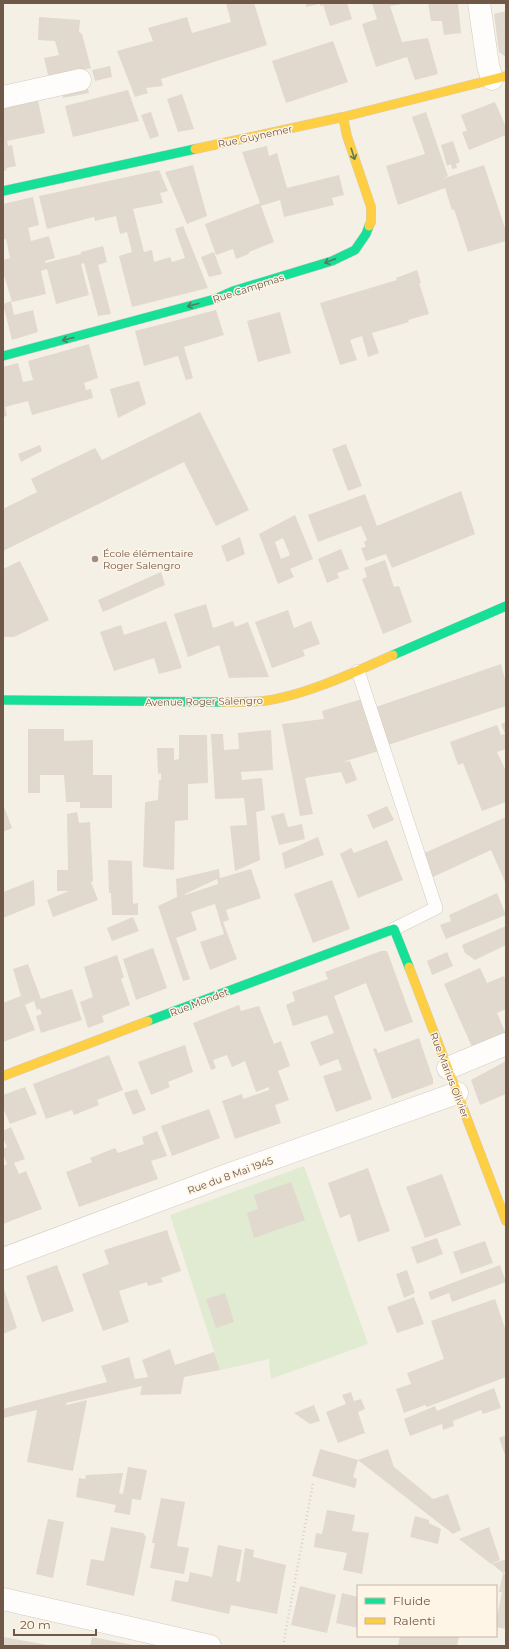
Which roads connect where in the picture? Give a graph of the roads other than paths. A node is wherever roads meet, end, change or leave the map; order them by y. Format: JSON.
{"nodes":[{"id":1,"x":479,"y":3,"type":"edge"},
{"id":2,"x":499,"y":77,"type":"edge"},
{"id":3,"x":80,"y":80,"type":"dead end"},
{"id":4,"x":3,"y":97,"type":"edge"},
{"id":5,"x":343,"y":117,"type":"junction"},
{"id":6,"x":3,"y":191,"type":"edge"},
{"id":7,"x":3,"y":356,"type":"edge"},
{"id":8,"x":506,"y":606,"type":"edge"},
{"id":9,"x":358,"y":671,"type":"junction"},
{"id":10,"x":3,"y":700,"type":"edge"},
{"id":11,"x":394,"y":929,"type":"junction"},
{"id":12,"x":506,"y":1044,"type":"edge"},
{"id":13,"x":448,"y":1068,"type":"junction"},
{"id":14,"x":3,"y":1076,"type":"edge"},
{"id":15,"x":457,"y":1093,"type":"junction"},
{"id":16,"x":506,"y":1221,"type":"edge"},
{"id":17,"x":3,"y":1259,"type":"edge"},
{"id":18,"x":3,"y":1599,"type":"edge"},
{"id":19,"x":210,"y":1646,"type":"edge"}],
"edges":[{"from":1,"to":2,"type":"street"},
{"from":2,"to":5,"type":"street","name":"Rue Guynemer"},
{"from":3,"to":4,"type":"street"},
{"from":5,"to":6,"type":"street","name":"Rue Guynemer"},
{"from":5,"to":7,"type":"street","name":"Rue Campmas","one_way":true},
{"from":8,"to":9,"type":"street","name":"Avenue Roger Salengro"},
{"from":9,"to":10,"type":"street","name":"Avenue Roger Salengro"},
{"from":9,"to":11,"type":"lane"},
{"from":11,"to":13,"type":"street","name":"Rue Marius Olivier"},
{"from":11,"to":14,"type":"street","name":"Rue Mondet"},
{"from":12,"to":13,"type":"street"},
{"from":13,"to":15,"type":"street","name":"Rue Marius Olivier"},
{"from":15,"to":16,"type":"street","name":"Rue Marius Olivier"},
{"from":15,"to":17,"type":"street","name":"Rue du 8 Mai 1945"},
{"from":18,"to":19,"type":"street"}]}
